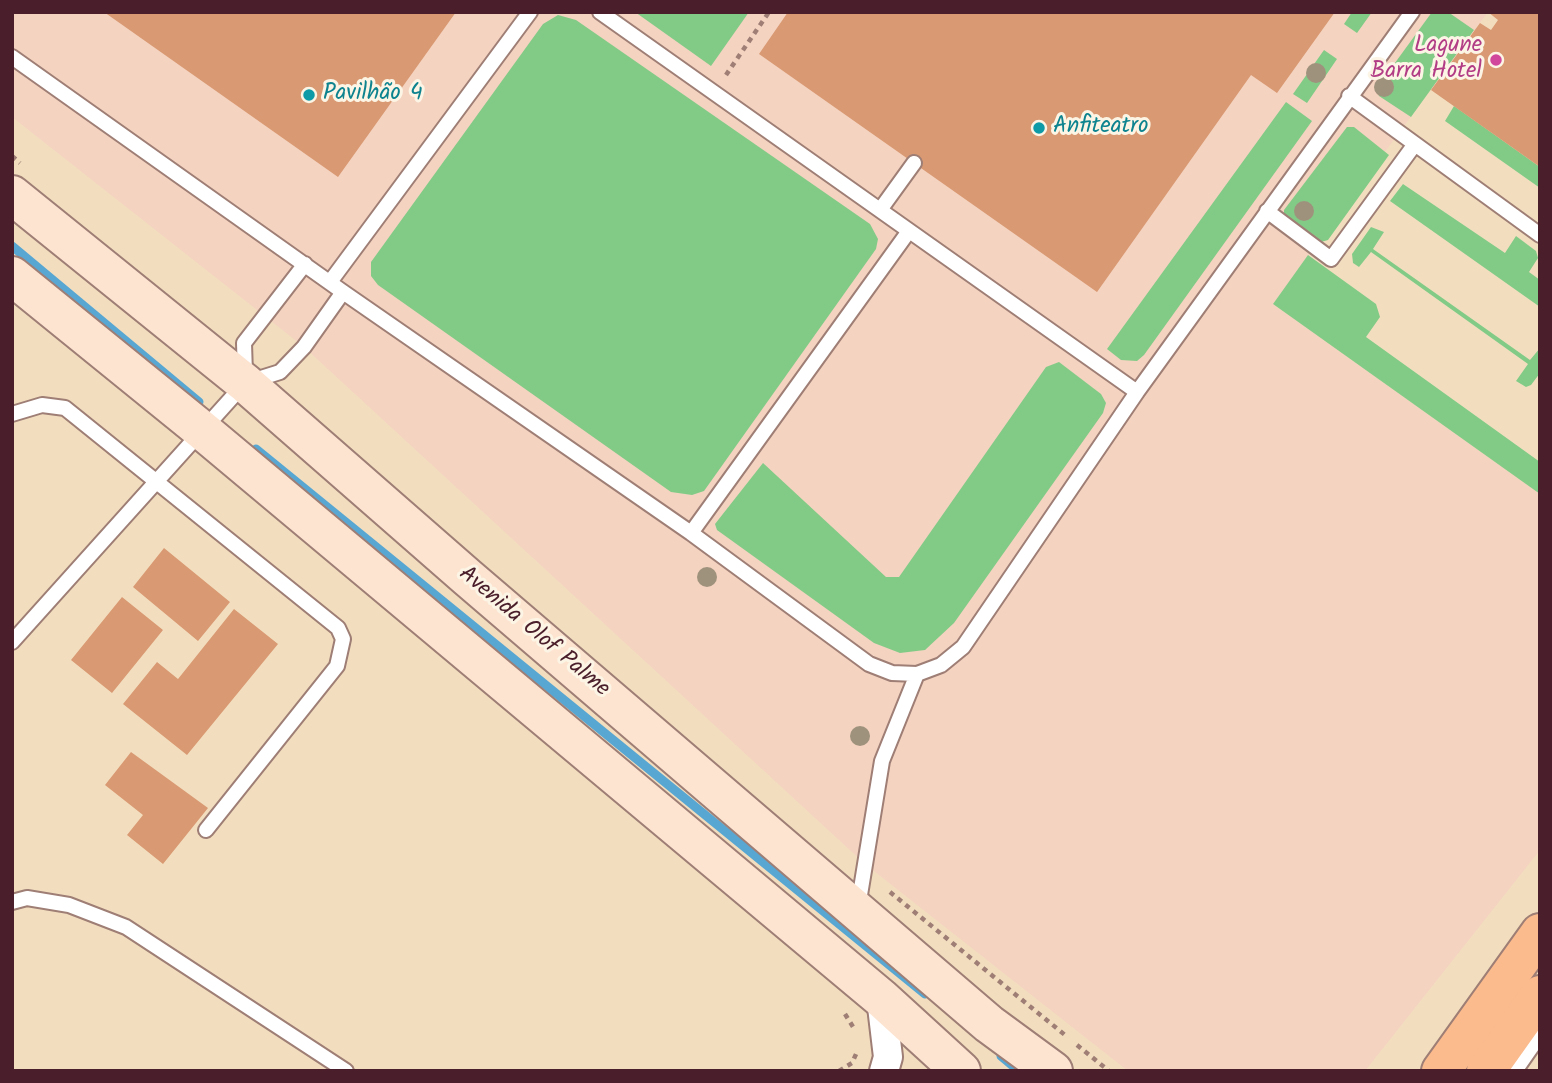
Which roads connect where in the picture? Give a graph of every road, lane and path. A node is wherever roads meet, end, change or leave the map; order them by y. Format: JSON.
{"nodes":[{"id":1,"x":530,"y":12,"type":"edge"},
{"id":2,"x":600,"y":12,"type":"edge"},
{"id":3,"x":769,"y":12,"type":"edge"},
{"id":4,"x":1412,"y":12,"type":"edge"},
{"id":5,"x":12,"y":57,"type":"edge"},
{"id":6,"x":714,"y":93,"type":"junction"},
{"id":7,"x":1349,"y":96,"type":"junction"},
{"id":8,"x":1415,"y":144,"type":"junction"},
{"id":9,"x":914,"y":163,"type":"dead end"},
{"id":10,"x":12,"y":195,"type":"edge"},
{"id":11,"x":880,"y":210,"type":"junction"},
{"id":12,"x":1267,"y":211,"type":"junction"},
{"id":13,"x":909,"y":231,"type":"junction"},
{"id":14,"x":1540,"y":235,"type":"edge"},
{"id":15,"x":305,"y":264,"type":"junction"},
{"id":16,"x":12,"y":276,"type":"edge"},
{"id":17,"x":330,"y":282,"type":"junction"},
{"id":18,"x":342,"y":292,"type":"junction"},
{"id":19,"x":245,"y":383,"type":"junction"},
{"id":20,"x":1137,"y":392,"type":"junction"},
{"id":21,"x":12,"y":414,"type":"edge"},
{"id":22,"x":203,"y":431,"type":"junction"},
{"id":23,"x":156,"y":481,"type":"junction"},
{"id":24,"x":691,"y":533,"type":"junction"},
{"id":25,"x":12,"y":642,"type":"edge"},
{"id":26,"x":917,"y":674,"type":"junction"},
{"id":27,"x":205,"y":830,"type":"dead end"},
{"id":28,"x":12,"y":902,"type":"edge"},
{"id":29,"x":857,"y":909,"type":"junction"},
{"id":30,"x":1540,"y":933,"type":"edge"},
{"id":31,"x":843,"y":966,"type":"junction"},
{"id":32,"x":1540,"y":995,"type":"edge"},
{"id":33,"x":881,"y":998,"type":"junction"},
{"id":34,"x":857,"y":1035,"type":"dead end"},
{"id":35,"x":1540,"y":1035,"type":"edge"},
{"id":36,"x":859,"y":1041,"type":"dead end"},
{"id":37,"x":346,"y":1071,"type":"edge"},
{"id":38,"x":839,"y":1071,"type":"edge"},
{"id":39,"x":884,"y":1071,"type":"edge"},
{"id":40,"x":961,"y":1071,"type":"edge"},
{"id":41,"x":1053,"y":1071,"type":"edge"},
{"id":42,"x":1441,"y":1071,"type":"edge"},
{"id":43,"x":1486,"y":1071,"type":"edge"},
{"id":44,"x":1516,"y":1071,"type":"edge"}],
"edges":[{"from":1,"to":17,"type":"lane"},
{"from":2,"to":6,"type":"lane"},
{"from":3,"to":6,"type":"path"},
{"from":4,"to":7,"type":"lane"},
{"from":5,"to":15,"type":"lane"},
{"from":6,"to":11,"type":"lane"},
{"from":7,"to":8,"type":"lane"},
{"from":7,"to":12,"type":"lane"},
{"from":8,"to":12,"type":"lane"},
{"from":8,"to":14,"type":"lane"},
{"from":9,"to":11,"type":"lane"},
{"from":10,"to":19,"type":"street","name":"Avenida Olof Palme"},
{"from":11,"to":13,"type":"lane"},
{"from":12,"to":20,"type":"lane"},
{"from":13,"to":20,"type":"lane"},
{"from":13,"to":24,"type":"lane"},
{"from":15,"to":17,"type":"lane"},
{"from":15,"to":19,"type":"lane"},
{"from":16,"to":22,"type":"street"},
{"from":17,"to":18,"type":"lane"},
{"from":18,"to":19,"type":"lane"},
{"from":18,"to":24,"type":"lane"},
{"from":19,"to":22,"type":"lane"},
{"from":19,"to":29,"type":"street","name":"Avenida Olof Palme"},
{"from":20,"to":26,"type":"lane"},
{"from":21,"to":23,"type":"lane"},
{"from":22,"to":23,"type":"lane"},
{"from":22,"to":31,"type":"street"},
{"from":23,"to":25,"type":"lane"},
{"from":23,"to":27,"type":"lane"},
{"from":24,"to":26,"type":"lane"},
{"from":26,"to":29,"type":"lane"},
{"from":28,"to":37,"type":"lane"},
{"from":29,"to":41,"type":"street","name":"Avenida Olof Palme"},
{"from":30,"to":42,"type":"main road"},
{"from":31,"to":33,"type":"street"},
{"from":31,"to":34,"type":"path"},
{"from":32,"to":43,"type":"main road"},
{"from":33,"to":39,"type":"street"},
{"from":33,"to":40,"type":"street"},
{"from":35,"to":44,"type":"lane"},
{"from":36,"to":38,"type":"path"}]}
